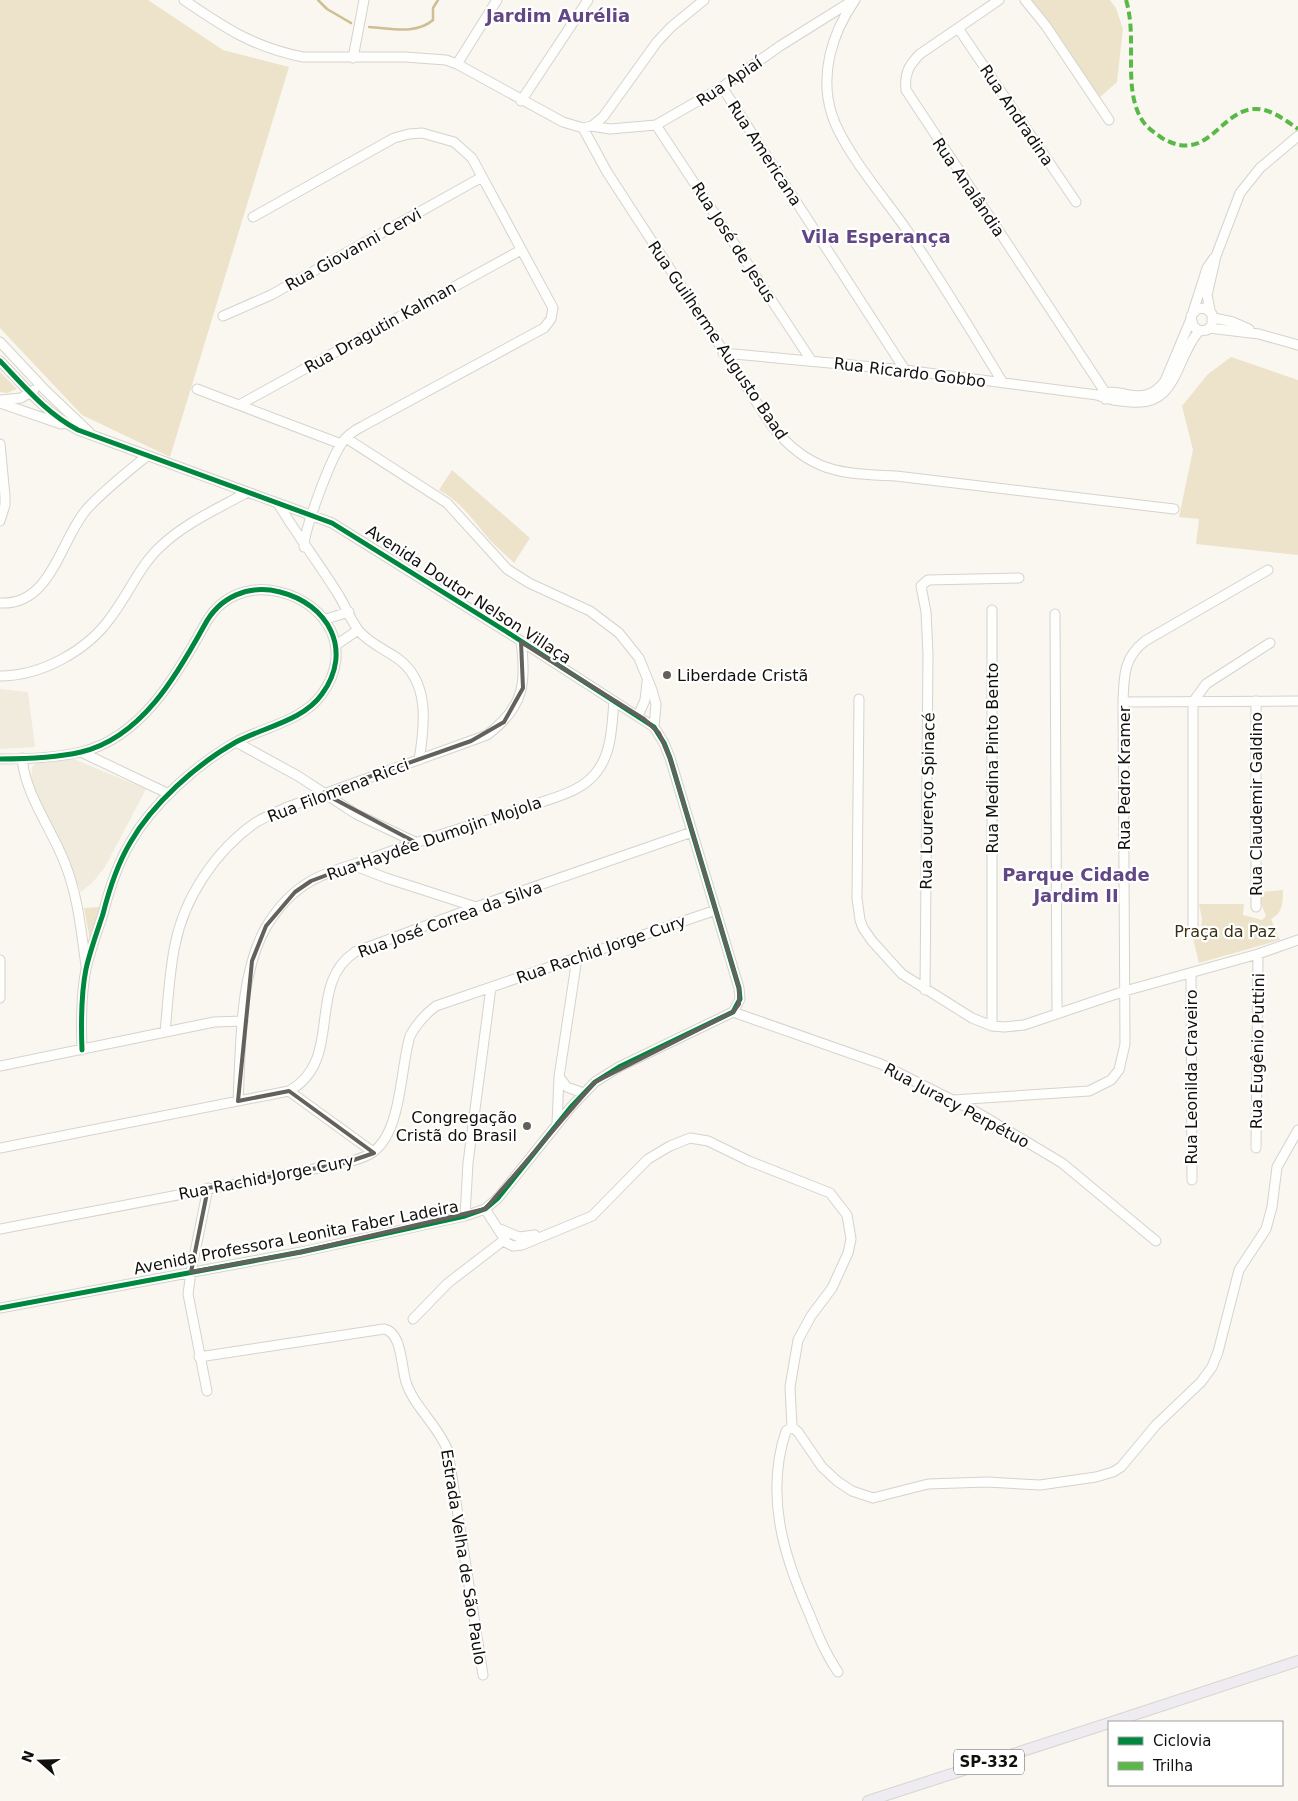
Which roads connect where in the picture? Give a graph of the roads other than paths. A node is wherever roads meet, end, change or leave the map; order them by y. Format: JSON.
{"nodes":[{"id":1,"x":184,"y":0,"type":"edge"},
{"id":2,"x":364,"y":0,"type":"edge"},
{"id":3,"x":498,"y":0,"type":"edge"},
{"id":4,"x":588,"y":0,"type":"edge"},
{"id":5,"x":704,"y":0,"type":"edge"},
{"id":6,"x":855,"y":0,"type":"edge"},
{"id":7,"x":999,"y":0,"type":"edge"},
{"id":8,"x":1025,"y":0,"type":"edge"},
{"id":9,"x":958,"y":28,"type":"junction"},
{"id":10,"x":354,"y":58,"type":"junction"},
{"id":11,"x":458,"y":64,"type":"junction"},
{"id":12,"x":722,"y":87,"type":"junction"},
{"id":13,"x":521,"y":100,"type":"junction"},
{"id":14,"x":1109,"y":120,"type":"dead end"},
{"id":15,"x":656,"y":125,"type":"junction"},
{"id":16,"x":587,"y":127,"type":"junction"},
{"id":17,"x":1298,"y":136,"type":"edge"},
{"id":18,"x":482,"y":177,"type":"junction"},
{"id":19,"x":1076,"y":202,"type":"dead end"},
{"id":20,"x":253,"y":217,"type":"dead end"},
{"id":21,"x":521,"y":250,"type":"junction"},
{"id":22,"x":1216,"y":256,"type":"junction"},
{"id":23,"x":1212,"y":314,"type":"junction"},
{"id":24,"x":1192,"y":315,"type":"junction"},
{"id":25,"x":223,"y":316,"type":"dead end"},
{"id":26,"x":1210,"y":328,"type":"junction"},
{"id":27,"x":1199,"y":330,"type":"junction"},
{"id":28,"x":1258,"y":334,"type":"junction"},
{"id":29,"x":0,"y":342,"type":"edge"},
{"id":30,"x":1298,"y":345,"type":"edge"},
{"id":31,"x":723,"y":353,"type":"junction"},
{"id":32,"x":811,"y":360,"type":"junction"},
{"id":33,"x":0,"y":361,"type":"edge"},
{"id":34,"x":906,"y":370,"type":"junction"},
{"id":35,"x":39,"y":383,"type":"junction"},
{"id":36,"x":1003,"y":383,"type":"junction"},
{"id":37,"x":197,"y":389,"type":"dead end"},
{"id":38,"x":1163,"y":389,"type":"junction"},
{"id":39,"x":30,"y":393,"type":"junction"},
{"id":40,"x":50,"y":395,"type":"junction"},
{"id":41,"x":1102,"y":395,"type":"junction"},
{"id":42,"x":2,"y":403,"type":"edge"},
{"id":43,"x":239,"y":405,"type":"junction"},
{"id":44,"x":22,"y":411,"type":"junction"},
{"id":45,"x":50,"y":413,"type":"junction"},
{"id":46,"x":0,"y":414,"type":"edge"},
{"id":47,"x":78,"y":430,"type":"junction"},
{"id":48,"x":92,"y":434,"type":"junction"},
{"id":49,"x":344,"y":441,"type":"junction"},
{"id":50,"x":0,"y":444,"type":"edge"},
{"id":51,"x":147,"y":456,"type":"junction"},
{"id":52,"x":246,"y":493,"type":"junction"},
{"id":53,"x":279,"y":505,"type":"junction"},
{"id":54,"x":1174,"y":509,"type":"dead end"},
{"id":55,"x":312,"y":515,"type":"junction"},
{"id":56,"x":0,"y":521,"type":"edge"},
{"id":57,"x":304,"y":547,"type":"junction"},
{"id":58,"x":1268,"y":570,"type":"dead end"},
{"id":59,"x":1019,"y":578,"type":"dead end"},
{"id":60,"x":0,"y":603,"type":"edge"},
{"id":61,"x":992,"y":610,"type":"dead end"},
{"id":62,"x":348,"y":612,"type":"junction"},
{"id":63,"x":1055,"y":614,"type":"dead end"},
{"id":64,"x":326,"y":619,"type":"junction"},
{"id":65,"x":358,"y":630,"type":"junction"},
{"id":66,"x":521,"y":642,"type":"junction"},
{"id":67,"x":1270,"y":643,"type":"dead end"},
{"id":68,"x":336,"y":645,"type":"junction"},
{"id":69,"x":0,"y":676,"type":"edge"},
{"id":70,"x":647,"y":676,"type":"junction"},
{"id":71,"x":859,"y":699,"type":"dead end"},
{"id":72,"x":614,"y":701,"type":"junction"},
{"id":73,"x":1256,"y":701,"type":"junction"},
{"id":74,"x":1298,"y":701,"type":"edge"},
{"id":75,"x":1123,"y":702,"type":"junction"},
{"id":76,"x":1193,"y":702,"type":"junction"},
{"id":77,"x":638,"y":716,"type":"junction"},
{"id":78,"x":654,"y":727,"type":"junction"},
{"id":79,"x":236,"y":742,"type":"junction"},
{"id":80,"x":81,"y":752,"type":"junction"},
{"id":81,"x":22,"y":758,"type":"junction"},
{"id":82,"x":0,"y":759,"type":"edge"},
{"id":83,"x":419,"y":760,"type":"junction"},
{"id":84,"x":323,"y":793,"type":"junction"},
{"id":85,"x":169,"y":794,"type":"junction"},
{"id":86,"x":692,"y":832,"type":"junction"},
{"id":87,"x":415,"y":842,"type":"junction"},
{"id":88,"x":353,"y":865,"type":"junction"},
{"id":89,"x":476,"y":907,"type":"junction"},
{"id":90,"x":1256,"y":907,"type":"dead end"},
{"id":91,"x":716,"y":910,"type":"junction"},
{"id":92,"x":1193,"y":925,"type":"dead end"},
{"id":93,"x":1298,"y":940,"type":"edge"},
{"id":94,"x":1258,"y":954,"type":"junction"},
{"id":95,"x":577,"y":958,"type":"junction"},
{"id":96,"x":0,"y":960,"type":"edge"},
{"id":97,"x":86,"y":970,"type":"junction"},
{"id":98,"x":1191,"y":974,"type":"junction"},
{"id":99,"x":491,"y":987,"type":"junction"},
{"id":100,"x":925,"y":990,"type":"junction"},
{"id":101,"x":1125,"y":991,"type":"junction"},
{"id":102,"x":0,"y":998,"type":"edge"},
{"id":103,"x":733,"y":1012,"type":"junction"},
{"id":104,"x":1057,"y":1014,"type":"junction"},
{"id":105,"x":243,"y":1021,"type":"junction"},
{"id":106,"x":992,"y":1026,"type":"junction"},
{"id":107,"x":165,"y":1032,"type":"junction"},
{"id":108,"x":82,"y":1050,"type":"junction"},
{"id":109,"x":0,"y":1066,"type":"edge"},
{"id":110,"x":558,"y":1077,"type":"junction"},
{"id":111,"x":289,"y":1091,"type":"junction"},
{"id":112,"x":583,"y":1093,"type":"junction"},
{"id":113,"x":953,"y":1100,"type":"junction"},
{"id":114,"x":238,"y":1101,"type":"junction"},
{"id":115,"x":557,"y":1124,"type":"junction"},
{"id":116,"x":1298,"y":1130,"type":"edge"},
{"id":117,"x":0,"y":1148,"type":"edge"},
{"id":118,"x":1256,"y":1148,"type":"dead end"},
{"id":119,"x":373,"y":1152,"type":"junction"},
{"id":120,"x":1192,"y":1180,"type":"dead end"},
{"id":121,"x":208,"y":1188,"type":"junction"},
{"id":122,"x":485,"y":1209,"type":"junction"},
{"id":123,"x":466,"y":1216,"type":"junction"},
{"id":124,"x":0,"y":1229,"type":"edge"},
{"id":125,"x":500,"y":1229,"type":"junction"},
{"id":126,"x":552,"y":1232,"type":"junction"},
{"id":127,"x":504,"y":1240,"type":"junction"},
{"id":128,"x":1156,"y":1241,"type":"dead end"},
{"id":129,"x":191,"y":1272,"type":"junction"},
{"id":130,"x":0,"y":1308,"type":"edge"},
{"id":131,"x":413,"y":1319,"type":"dead end"},
{"id":132,"x":199,"y":1357,"type":"junction"},
{"id":133,"x":207,"y":1391,"type":"dead end"},
{"id":134,"x":792,"y":1427,"type":"junction"},
{"id":135,"x":1298,"y":1660,"type":"edge"},
{"id":136,"x":838,"y":1672,"type":"dead end"},
{"id":137,"x":483,"y":1675,"type":"dead end"},
{"id":138,"x":1116,"y":1721,"type":"edge"},
{"id":139,"x":1108,"y":1724,"type":"edge"},
{"id":140,"x":868,"y":1801,"type":"edge"}],
"edges":[{"from":1,"to":10,"type":"street"},
{"from":2,"to":10,"type":"street"},
{"from":3,"to":11,"type":"street"},
{"from":4,"to":13,"type":"street"},
{"from":5,"to":16,"type":"street"},
{"from":6,"to":12,"type":"street","name":"Rua Apiaí"},
{"from":6,"to":36,"type":"street"},
{"from":7,"to":9,"type":"street","name":"Rua Analândia"},
{"from":8,"to":14,"type":"street"},
{"from":9,"to":19,"type":"street","name":"Rua Andradina"},
{"from":9,"to":41,"type":"street","name":"Rua Analândia"},
{"from":10,"to":11,"type":"street"},
{"from":11,"to":13,"type":"street","name":"Rua Apiaí"},
{"from":12,"to":15,"type":"street","name":"Rua Apiaí"},
{"from":12,"to":34,"type":"street","name":"Rua Americana"},
{"from":13,"to":16,"type":"street","name":"Rua Apiaí"},
{"from":15,"to":16,"type":"street","name":"Rua Apiaí"},
{"from":15,"to":32,"type":"street","name":"Rua José de Jesus"},
{"from":16,"to":31,"type":"street","name":"Rua Guilherme Augusto Baad"},
{"from":17,"to":22,"type":"street"},
{"from":18,"to":20,"type":"street"},
{"from":18,"to":21,"type":"street"},
{"from":18,"to":25,"type":"street","name":"Rua Giovanni Cervi"},
{"from":21,"to":43,"type":"street","name":"Rua Dragutin Kalman"},
{"from":21,"to":49,"type":"street"},
{"from":22,"to":23,"type":"street"},
{"from":22,"to":24,"type":"street"},
{"from":23,"to":24,"type":"street"},
{"from":23,"to":26,"type":"street"},
{"from":23,"to":28,"type":"street"},
{"from":24,"to":27,"type":"street"},
{"from":24,"to":38,"type":"street"},
{"from":26,"to":27,"type":"street"},
{"from":26,"to":28,"type":"street"},
{"from":27,"to":38,"type":"street"},
{"from":28,"to":30,"type":"street"},
{"from":29,"to":35,"type":"street","name":"Avenida Doutor Nelson Villaça"},
{"from":31,"to":32,"type":"street","name":"Rua Ricardo Gobbo"},
{"from":31,"to":54,"type":"street","name":"Rua Guilherme Augusto Baad"},
{"from":32,"to":34,"type":"street","name":"Rua Ricardo Gobbo"},
{"from":33,"to":39,"type":"street","name":"Avenida Doutor Nelson Villaça"},
{"from":34,"to":36,"type":"street","name":"Rua Ricardo Gobbo"},
{"from":35,"to":39,"type":"street"},
{"from":35,"to":40,"type":"street","name":"Avenida Doutor Nelson Villaça"},
{"from":36,"to":41,"type":"street","name":"Rua Ricardo Gobbo"},
{"from":37,"to":43,"type":"street"},
{"from":38,"to":41,"type":"street","name":"Rua Ricardo Gobbo"},
{"from":39,"to":42,"type":"street"},
{"from":39,"to":45,"type":"street","name":"Avenida Doutor Nelson Villaça"},
{"from":40,"to":45,"type":"street"},
{"from":40,"to":48,"type":"street","name":"Avenida Doutor Nelson Villaça"},
{"from":42,"to":44,"type":"street"},
{"from":42,"to":46,"type":"street"},
{"from":43,"to":49,"type":"street"},
{"from":44,"to":45,"type":"street"},
{"from":44,"to":47,"type":"street"},
{"from":45,"to":47,"type":"street","name":"Avenida Doutor Nelson Villaça"},
{"from":47,"to":48,"type":"street","name":"Avenida Doutor Nelson Villaça"},
{"from":48,"to":51,"type":"street","name":"Avenida Doutor Nelson Villaça"},
{"from":49,"to":55,"type":"street"},
{"from":49,"to":70,"type":"street"},
{"from":50,"to":56,"type":"street"},
{"from":51,"to":52,"type":"street","name":"Avenida Doutor Nelson Villaça"},
{"from":51,"to":60,"type":"street"},
{"from":52,"to":53,"type":"street","name":"Avenida Doutor Nelson Villaça"},
{"from":52,"to":69,"type":"street"},
{"from":53,"to":55,"type":"street","name":"Avenida Doutor Nelson Villaça"},
{"from":53,"to":57,"type":"street"},
{"from":55,"to":57,"type":"street"},
{"from":55,"to":66,"type":"street","name":"Avenida Doutor Nelson Villaça"},
{"from":57,"to":62,"type":"street"},
{"from":58,"to":75,"type":"street","name":"Rua Pedro Kramer"},
{"from":59,"to":100,"type":"street","name":"Rua Lourenço Spinacé"},
{"from":61,"to":106,"type":"street","name":"Rua Medina Pinto Bento"},
{"from":62,"to":64,"type":"street"},
{"from":62,"to":65,"type":"street"},
{"from":63,"to":104,"type":"street"},
{"from":64,"to":68,"type":"street"},
{"from":64,"to":80,"type":"street"},
{"from":65,"to":68,"type":"street"},
{"from":65,"to":83,"type":"street"},
{"from":66,"to":72,"type":"street","name":"Avenida Doutor Nelson Villaça"},
{"from":66,"to":83,"type":"street","name":"Rua Filomena Ricci"},
{"from":67,"to":76,"type":"street"},
{"from":68,"to":79,"type":"street"},
{"from":70,"to":77,"type":"street"},
{"from":70,"to":78,"type":"street"},
{"from":71,"to":100,"type":"street"},
{"from":72,"to":77,"type":"street","name":"Avenida Doutor Nelson Villaça"},
{"from":72,"to":87,"type":"street","name":"Rua Haydée Dumojin Mojola"},
{"from":73,"to":74,"type":"street"},
{"from":73,"to":76,"type":"street"},
{"from":73,"to":90,"type":"street","name":"Rua Claudemir Galdino"},
{"from":75,"to":76,"type":"street"},
{"from":75,"to":101,"type":"street","name":"Rua Pedro Kramer"},
{"from":76,"to":92,"type":"street"},
{"from":77,"to":78,"type":"street","name":"Avenida Doutor Nelson Villaça"},
{"from":78,"to":86,"type":"street","name":"Avenida Doutor Nelson Villaça"},
{"from":79,"to":84,"type":"street"},
{"from":79,"to":85,"type":"street"},
{"from":80,"to":81,"type":"street"},
{"from":80,"to":85,"type":"street"},
{"from":81,"to":82,"type":"street"},
{"from":81,"to":97,"type":"street"},
{"from":83,"to":84,"type":"street","name":"Rua Filomena Ricci"},
{"from":84,"to":87,"type":"street"},
{"from":84,"to":107,"type":"street","name":"Rua Filomena Ricci"},
{"from":85,"to":97,"type":"street"},
{"from":86,"to":89,"type":"street","name":"Rua José Correa da Silva"},
{"from":86,"to":91,"type":"street","name":"Avenida Doutor Nelson Villaça"},
{"from":87,"to":88,"type":"street","name":"Rua Haydée Dumojin Mojola"},
{"from":88,"to":89,"type":"street"},
{"from":88,"to":105,"type":"street","name":"Rua Haydée Dumojin Mojola"},
{"from":89,"to":111,"type":"street","name":"Rua José Correa da Silva"},
{"from":91,"to":95,"type":"street","name":"Rua Rachid Jorge Cury"},
{"from":91,"to":103,"type":"street","name":"Avenida Doutor Nelson Villaça"},
{"from":93,"to":94,"type":"street"},
{"from":94,"to":98,"type":"street"},
{"from":94,"to":118,"type":"street","name":"Rua Eugênio Puttini"},
{"from":95,"to":99,"type":"street","name":"Rua Rachid Jorge Cury"},
{"from":95,"to":110,"type":"street"},
{"from":96,"to":102,"type":"street"},
{"from":97,"to":108,"type":"street"},
{"from":98,"to":101,"type":"street"},
{"from":98,"to":120,"type":"street","name":"Rua Leonilda Craveiro"},
{"from":99,"to":119,"type":"street","name":"Rua Rachid Jorge Cury"},
{"from":99,"to":123,"type":"street"},
{"from":100,"to":106,"type":"street"},
{"from":101,"to":104,"type":"street"},
{"from":101,"to":113,"type":"street","name":"Rua Pedro Kramer"},
{"from":103,"to":112,"type":"street","name":"Avenida Professora Leonita Faber Ladeira"},
{"from":103,"to":113,"type":"street","name":"Rua Juracy Perpétuo"},
{"from":104,"to":106,"type":"street"},
{"from":105,"to":107,"type":"street"},
{"from":105,"to":114,"type":"street","name":"Rua Haydée Dumojin Mojola"},
{"from":107,"to":108,"type":"street"},
{"from":108,"to":109,"type":"street"},
{"from":110,"to":112,"type":"street"},
{"from":110,"to":115,"type":"street"},
{"from":111,"to":114,"type":"street","name":"Rua José Correa da Silva"},
{"from":111,"to":119,"type":"street"},
{"from":112,"to":115,"type":"street","name":"Avenida Professora Leonita Faber Ladeira"},
{"from":113,"to":128,"type":"street","name":"Rua Juracy Perpétuo"},
{"from":114,"to":117,"type":"street","name":"Rua José Correa da Silva"},
{"from":115,"to":122,"type":"street","name":"Avenida Professora Leonita Faber Ladeira"},
{"from":116,"to":134,"type":"street"},
{"from":119,"to":121,"type":"street","name":"Rua Rachid Jorge Cury"},
{"from":121,"to":124,"type":"street","name":"Rua Rachid Jorge Cury"},
{"from":121,"to":129,"type":"street"},
{"from":122,"to":123,"type":"street","name":"Avenida Professora Leonita Faber Ladeira"},
{"from":122,"to":125,"type":"street"},
{"from":123,"to":129,"type":"street","name":"Avenida Professora Leonita Faber Ladeira"},
{"from":125,"to":126,"type":"street"},
{"from":125,"to":127,"type":"street"},
{"from":126,"to":127,"type":"street"},
{"from":126,"to":134,"type":"street"},
{"from":127,"to":131,"type":"street"},
{"from":129,"to":130,"type":"street","name":"Avenida Professora Leonita Faber Ladeira"},
{"from":129,"to":132,"type":"street"},
{"from":132,"to":133,"type":"street"},
{"from":132,"to":137,"type":"street","name":"Estrada Velha de São Paulo"},
{"from":134,"to":136,"type":"street"},
{"from":135,"to":138,"type":"main road","number":"SP-332"},
{"from":139,"to":140,"type":"main road","number":"SP-332"}]}
